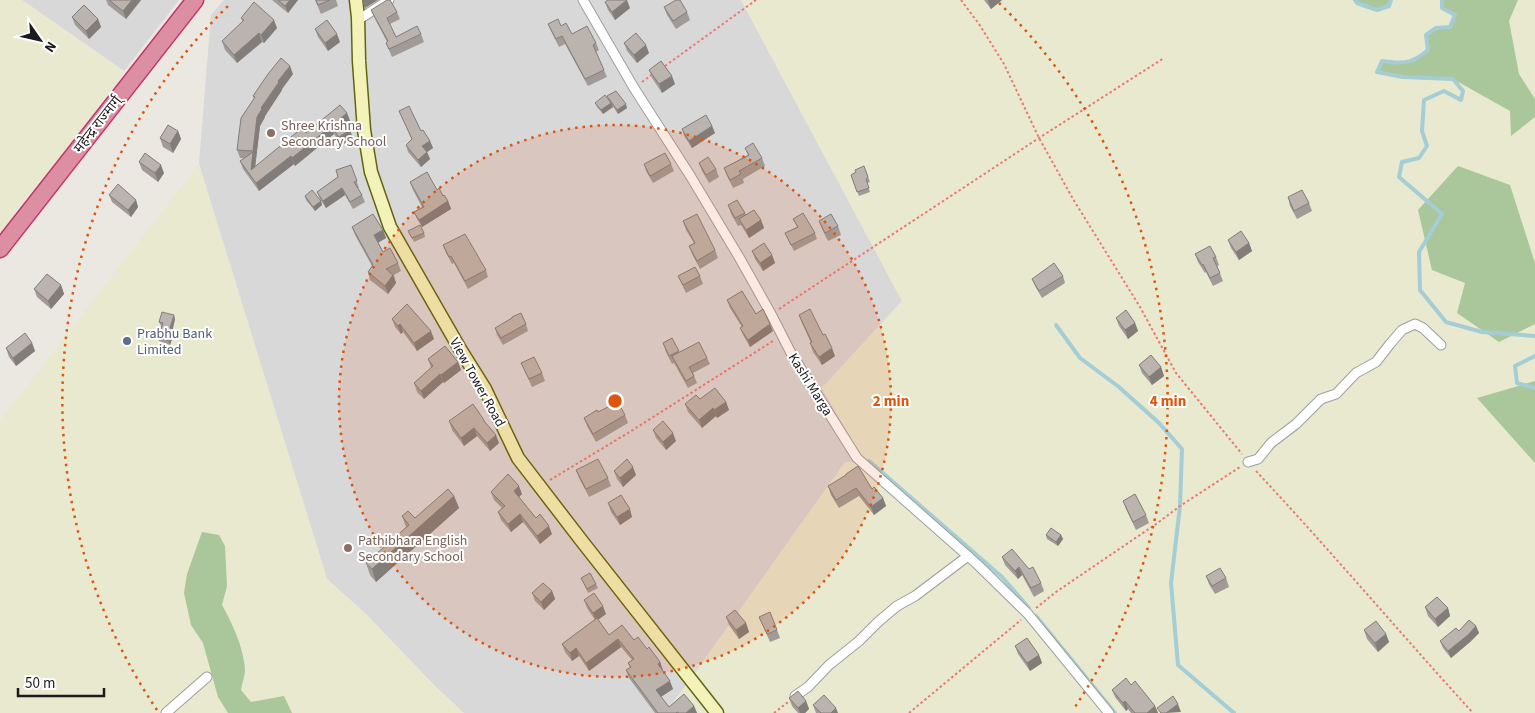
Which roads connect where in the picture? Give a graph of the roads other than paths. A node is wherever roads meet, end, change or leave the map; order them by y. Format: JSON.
{"nodes":[{"id":1,"x":195,"y":0,"type":"edge"},
{"id":2,"x":356,"y":0,"type":"edge"},
{"id":3,"x":389,"y":0,"type":"edge"},
{"id":4,"x":582,"y":0,"type":"edge"},
{"id":5,"x":358,"y":16,"type":"junction"},
{"id":6,"x":0,"y":249,"type":"edge"},
{"id":7,"x":1441,"y":345,"type":"dead end"},
{"id":8,"x":1248,"y":462,"type":"road end"},
{"id":9,"x":968,"y":556,"type":"junction"},
{"id":10,"x":207,"y":677,"type":"dead end"},
{"id":11,"x":795,"y":696,"type":"edge"},
{"id":12,"x":166,"y":713,"type":"edge"},
{"id":13,"x":717,"y":713,"type":"edge"},
{"id":14,"x":1109,"y":713,"type":"edge"}],
"edges":[{"from":1,"to":6,"type":"highway","name":"महेन्द्र राज्मार्ग्"},
{"from":2,"to":5,"type":"street","name":"View Tower Road"},
{"from":3,"to":5,"type":"street"},
{"from":4,"to":9,"type":"street","name":"Kashi Marga"},
{"from":5,"to":13,"type":"street","name":"View Tower Road"},
{"from":7,"to":8,"type":"street"},
{"from":9,"to":11,"type":"street"},
{"from":9,"to":14,"type":"street","name":"Kashi Marga"},
{"from":10,"to":12,"type":"street"}]}
